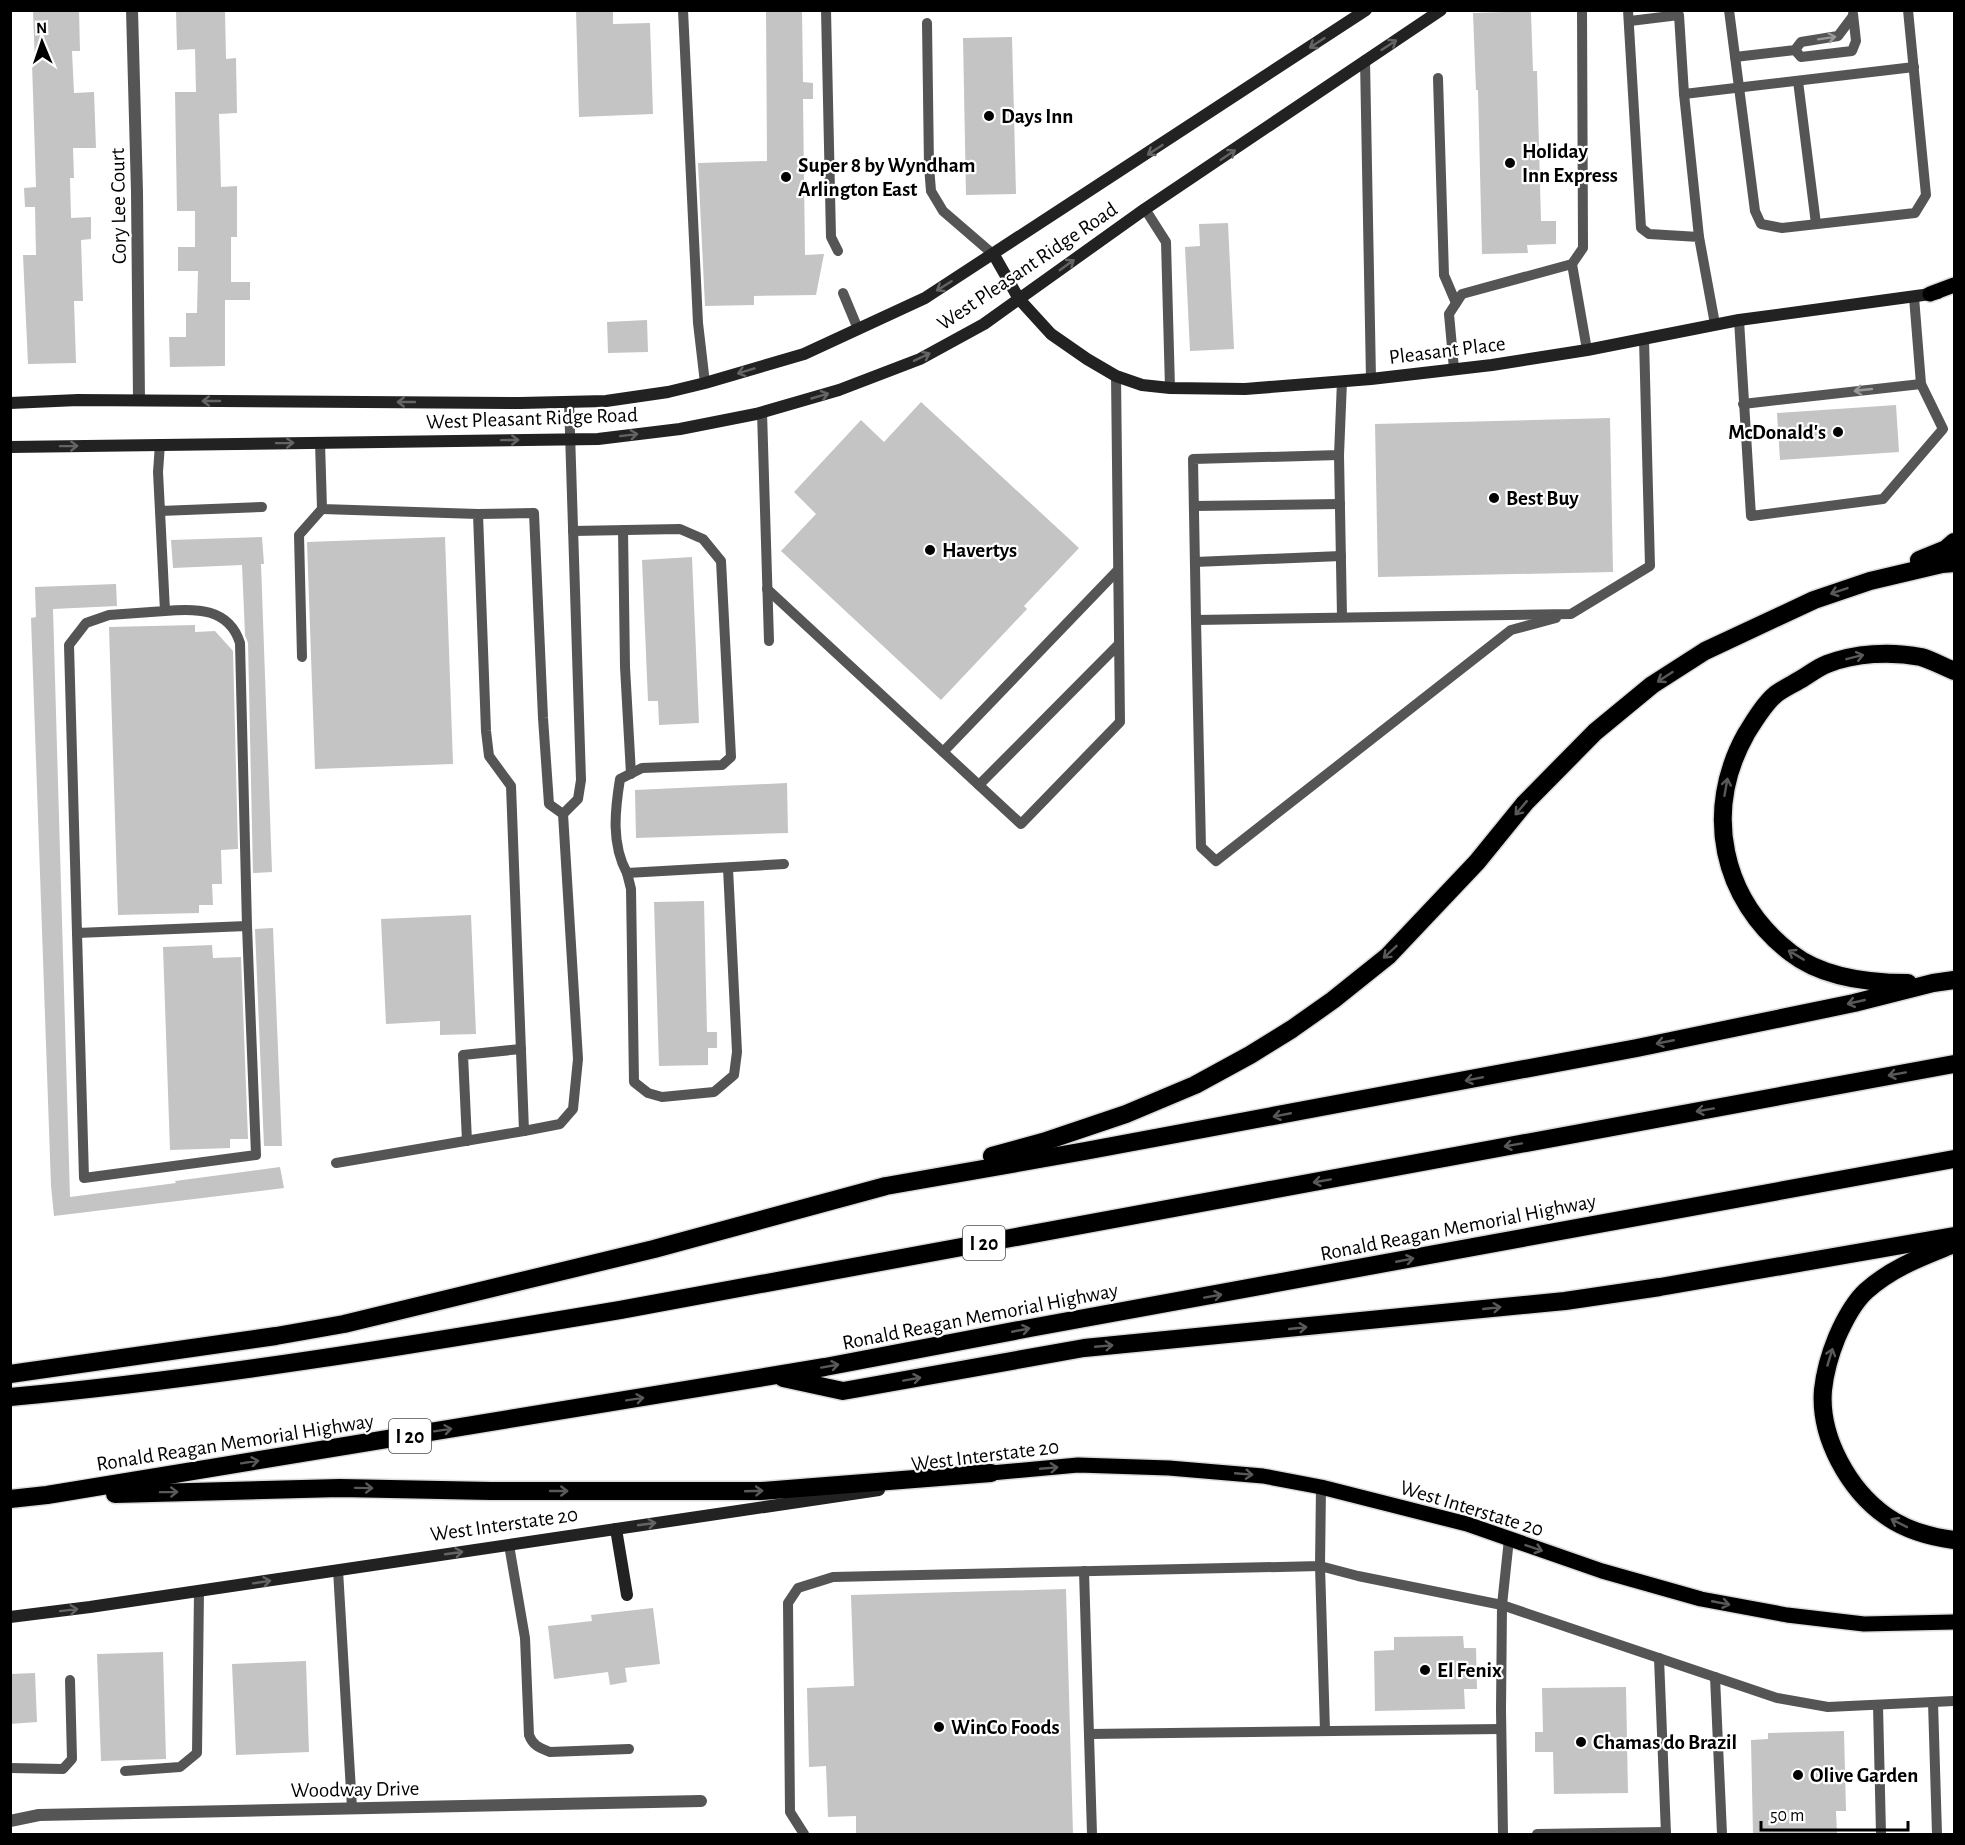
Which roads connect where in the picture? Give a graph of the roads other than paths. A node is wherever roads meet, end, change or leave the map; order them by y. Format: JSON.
{"nodes":[{"id":1,"x":132,"y":10,"type":"edge"},
{"id":2,"x":683,"y":10,"type":"edge"},
{"id":3,"x":826,"y":10,"type":"edge"},
{"id":4,"x":1366,"y":10,"type":"edge"},
{"id":5,"x":1442,"y":10,"type":"edge"},
{"id":6,"x":1582,"y":10,"type":"edge"},
{"id":7,"x":1729,"y":10,"type":"edge"},
{"id":8,"x":1908,"y":10,"type":"edge"},
{"id":9,"x":1679,"y":13,"type":"edge"},
{"id":10,"x":1852,"y":13,"type":"edge"},
{"id":11,"x":1629,"y":16,"type":"edge"},
{"id":12,"x":927,"y":23,"type":"dead end"},
{"id":13,"x":1795,"y":50,"type":"junction"},
{"id":14,"x":1735,"y":57,"type":"junction"},
{"id":15,"x":1365,"y":60,"type":"junction"},
{"id":16,"x":1914,"y":67,"type":"junction"},
{"id":17,"x":1438,"y":78,"type":"dead end"},
{"id":18,"x":1798,"y":81,"type":"junction"},
{"id":19,"x":1739,"y":88,"type":"junction"},
{"id":20,"x":1684,"y":94,"type":"junction"},
{"id":21,"x":1145,"y":209,"type":"junction"},
{"id":22,"x":1816,"y":224,"type":"junction"},
{"id":23,"x":1699,"y":237,"type":"junction"},
{"id":24,"x":838,"y":251,"type":"dead end"},
{"id":25,"x":994,"y":255,"type":"junction"},
{"id":26,"x":1572,"y":264,"type":"junction"},
{"id":27,"x":1954,"y":285,"type":"edge"},
{"id":28,"x":1954,"y":291,"type":"edge"},
{"id":29,"x":843,"y":293,"type":"dead end"},
{"id":30,"x":1930,"y":294,"type":"junction"},
{"id":31,"x":1914,"y":297,"type":"junction"},
{"id":32,"x":1019,"y":299,"type":"junction"},
{"id":33,"x":1456,"y":303,"type":"junction"},
{"id":34,"x":1739,"y":320,"type":"junction"},
{"id":35,"x":1715,"y":324,"type":"junction"},
{"id":36,"x":858,"y":329,"type":"junction"},
{"id":37,"x":1644,"y":339,"type":"junction"},
{"id":38,"x":1587,"y":350,"type":"junction"},
{"id":39,"x":1454,"y":369,"type":"junction"},
{"id":40,"x":1116,"y":376,"type":"junction"},
{"id":41,"x":1371,"y":379,"type":"junction"},
{"id":42,"x":1342,"y":381,"type":"junction"},
{"id":43,"x":705,"y":383,"type":"junction"},
{"id":44,"x":1921,"y":384,"type":"junction"},
{"id":45,"x":1170,"y":388,"type":"junction"},
{"id":46,"x":139,"y":400,"type":"junction"},
{"id":47,"x":569,"y":401,"type":"junction"},
{"id":48,"x":10,"y":403,"type":"edge"},
{"id":49,"x":1743,"y":404,"type":"junction"},
{"id":50,"x":762,"y":412,"type":"junction"},
{"id":51,"x":571,"y":440,"type":"junction"},
{"id":52,"x":320,"y":442,"type":"junction"},
{"id":53,"x":159,"y":444,"type":"junction"},
{"id":54,"x":10,"y":447,"type":"edge"},
{"id":55,"x":1339,"y":455,"type":"junction"},
{"id":56,"x":1340,"y":504,"type":"junction"},
{"id":57,"x":262,"y":507,"type":"dead end"},
{"id":58,"x":1194,"y":507,"type":"junction"},
{"id":59,"x":322,"y":508,"type":"junction"},
{"id":60,"x":160,"y":511,"type":"junction"},
{"id":61,"x":478,"y":514,"type":"junction"},
{"id":62,"x":623,"y":530,"type":"junction"},
{"id":63,"x":573,"y":531,"type":"junction"},
{"id":64,"x":1954,"y":542,"type":"edge"},
{"id":65,"x":1341,"y":556,"type":"junction"},
{"id":66,"x":1195,"y":562,"type":"junction"},
{"id":67,"x":1954,"y":563,"type":"edge"},
{"id":68,"x":1118,"y":570,"type":"junction"},
{"id":69,"x":1870,"y":581,"type":"junction"},
{"id":70,"x":767,"y":589,"type":"junction"},
{"id":71,"x":165,"y":611,"type":"junction"},
{"id":72,"x":1571,"y":614,"type":"junction"},
{"id":73,"x":1342,"y":617,"type":"junction"},
{"id":74,"x":1196,"y":620,"type":"junction"},
{"id":75,"x":769,"y":641,"type":"dead end"},
{"id":76,"x":1119,"y":644,"type":"junction"},
{"id":77,"x":302,"y":657,"type":"dead end"},
{"id":78,"x":1954,"y":671,"type":"edge"},
{"id":79,"x":943,"y":752,"type":"junction"},
{"id":80,"x":631,"y":774,"type":"junction"},
{"id":81,"x":979,"y":785,"type":"junction"},
{"id":82,"x":563,"y":814,"type":"junction"},
{"id":83,"x":784,"y":864,"type":"dead end"},
{"id":84,"x":728,"y":868,"type":"junction"},
{"id":85,"x":627,"y":873,"type":"junction"},
{"id":86,"x":247,"y":926,"type":"junction"},
{"id":87,"x":77,"y":933,"type":"junction"},
{"id":88,"x":1954,"y":980,"type":"edge"},
{"id":89,"x":1933,"y":983,"type":"junction"},
{"id":90,"x":521,"y":1049,"type":"junction"},
{"id":91,"x":1954,"y":1064,"type":"edge"},
{"id":92,"x":524,"y":1131,"type":"junction"},
{"id":93,"x":467,"y":1141,"type":"junction"},
{"id":94,"x":1954,"y":1159,"type":"edge"},
{"id":95,"x":336,"y":1163,"type":"dead end"},
{"id":96,"x":886,"y":1186,"type":"junction"},
{"id":97,"x":1954,"y":1236,"type":"edge"},
{"id":98,"x":1954,"y":1244,"type":"edge"},
{"id":99,"x":10,"y":1374,"type":"edge"},
{"id":100,"x":772,"y":1376,"type":"junction"},
{"id":101,"x":10,"y":1397,"type":"edge"},
{"id":102,"x":991,"y":1473,"type":"junction"},
{"id":103,"x":1320,"y":1487,"type":"junction"},
{"id":104,"x":47,"y":1495,"type":"junction"},
{"id":105,"x":10,"y":1499,"type":"edge"},
{"id":106,"x":616,"y":1529,"type":"junction"},
{"id":107,"x":1509,"y":1539,"type":"junction"},
{"id":108,"x":1954,"y":1540,"type":"edge"},
{"id":109,"x":509,"y":1545,"type":"junction"},
{"id":110,"x":1320,"y":1566,"type":"junction"},
{"id":111,"x":338,"y":1570,"type":"junction"},
{"id":112,"x":1084,"y":1571,"type":"junction"},
{"id":113,"x":199,"y":1591,"type":"junction"},
{"id":114,"x":627,"y":1595,"type":"dead end"},
{"id":115,"x":1502,"y":1605,"type":"junction"},
{"id":116,"x":10,"y":1617,"type":"edge"},
{"id":117,"x":1954,"y":1622,"type":"edge"},
{"id":118,"x":1659,"y":1658,"type":"junction"},
{"id":119,"x":1715,"y":1677,"type":"junction"},
{"id":120,"x":70,"y":1680,"type":"dead end"},
{"id":121,"x":1954,"y":1701,"type":"edge"},
{"id":122,"x":1932,"y":1702,"type":"junction"},
{"id":123,"x":1878,"y":1705,"type":"junction"},
{"id":124,"x":1501,"y":1729,"type":"junction"},
{"id":125,"x":1325,"y":1731,"type":"junction"},
{"id":126,"x":1089,"y":1734,"type":"junction"},
{"id":127,"x":629,"y":1749,"type":"dead end"},
{"id":128,"x":10,"y":1768,"type":"edge"},
{"id":129,"x":125,"y":1771,"type":"dead end"},
{"id":130,"x":701,"y":1801,"type":"dead end"},
{"id":131,"x":352,"y":1809,"type":"junction"},
{"id":132,"x":10,"y":1821,"type":"edge"},
{"id":133,"x":1666,"y":1833,"type":"edge"},
{"id":134,"x":804,"y":1834,"type":"edge"},
{"id":135,"x":1092,"y":1834,"type":"edge"},
{"id":136,"x":1503,"y":1834,"type":"edge"},
{"id":137,"x":1537,"y":1834,"type":"edge"},
{"id":138,"x":1722,"y":1834,"type":"edge"},
{"id":139,"x":1881,"y":1834,"type":"edge"},
{"id":140,"x":1937,"y":1834,"type":"edge"}],
"edges":[{"from":1,"to":46,"type":"street","name":"Cory Lee Court"},
{"from":2,"to":43,"type":"lane"},
{"from":3,"to":24,"type":"lane"},
{"from":4,"to":25,"type":"street","name":"West Pleasant Ridge Road","one_way":true},
{"from":15,"to":5,"type":"street","name":"West Pleasant Ridge Road","one_way":true},
{"from":6,"to":26,"type":"lane"},
{"from":7,"to":14,"type":"lane"},
{"from":8,"to":16,"type":"lane"},
{"from":9,"to":11,"type":"lane"},
{"from":9,"to":20,"type":"lane"},
{"from":13,"to":10,"type":"lane","one_way":true},
{"from":10,"to":13,"type":"lane"},
{"from":11,"to":23,"type":"lane"},
{"from":12,"to":25,"type":"lane"},
{"from":13,"to":14,"type":"lane"},
{"from":14,"to":19,"type":"lane"},
{"from":21,"to":15,"type":"street","name":"West Pleasant Ridge Road","one_way":true},
{"from":15,"to":41,"type":"lane"},
{"from":16,"to":18,"type":"lane"},
{"from":16,"to":22,"type":"lane"},
{"from":17,"to":33,"type":"lane"},
{"from":18,"to":19,"type":"lane"},
{"from":18,"to":22,"type":"lane"},
{"from":19,"to":20,"type":"lane"},
{"from":19,"to":22,"type":"lane"},
{"from":20,"to":23,"type":"lane"},
{"from":32,"to":21,"type":"street","name":"West Pleasant Ridge Road","one_way":true},
{"from":21,"to":45,"type":"lane"},
{"from":23,"to":35,"type":"lane"},
{"from":25,"to":32,"type":"street","name":"Pleasant Place"},
{"from":25,"to":36,"type":"street","name":"West Pleasant Ridge Road","one_way":true},
{"from":26,"to":33,"type":"lane"},
{"from":26,"to":38,"type":"lane"},
{"from":27,"to":30,"type":"main road"},
{"from":28,"to":30,"type":"street","name":"Pleasant Place"},
{"from":29,"to":36,"type":"lane"},
{"from":30,"to":31,"type":"street","name":"Pleasant Place"},
{"from":31,"to":34,"type":"street","name":"Pleasant Place"},
{"from":31,"to":44,"type":"lane"},
{"from":32,"to":40,"type":"street","name":"Pleasant Place"},
{"from":50,"to":32,"type":"street","name":"West Pleasant Ridge Road","one_way":true},
{"from":33,"to":39,"type":"lane"},
{"from":34,"to":35,"type":"street","name":"Pleasant Place"},
{"from":34,"to":49,"type":"lane"},
{"from":35,"to":37,"type":"street","name":"Pleasant Place"},
{"from":36,"to":43,"type":"street","name":"West Pleasant Ridge Road","one_way":true},
{"from":37,"to":38,"type":"street","name":"Pleasant Place"},
{"from":37,"to":72,"type":"lane"},
{"from":38,"to":39,"type":"street","name":"Pleasant Place"},
{"from":39,"to":41,"type":"street","name":"Pleasant Place"},
{"from":40,"to":45,"type":"street","name":"Pleasant Place"},
{"from":40,"to":68,"type":"lane"},
{"from":41,"to":42,"type":"street","name":"Pleasant Place"},
{"from":42,"to":45,"type":"street","name":"Pleasant Place"},
{"from":42,"to":55,"type":"lane"},
{"from":43,"to":47,"type":"street","name":"West Pleasant Ridge Road"},
{"from":44,"to":49,"type":"lane","one_way":true},
{"from":44,"to":49,"type":"lane"},
{"from":47,"to":46,"type":"street","name":"West Pleasant Ridge Road","one_way":true},
{"from":46,"to":48,"type":"street","name":"West Pleasant Ridge Road"},
{"from":47,"to":51,"type":"lane"},
{"from":51,"to":50,"type":"street","name":"West Pleasant Ridge Road","one_way":true},
{"from":50,"to":70,"type":"lane"},
{"from":52,"to":51,"type":"street","name":"West Pleasant Ridge Road","one_way":true},
{"from":51,"to":63,"type":"lane"},
{"from":53,"to":52,"type":"street","name":"West Pleasant Ridge Road","one_way":true},
{"from":52,"to":59,"type":"lane"},
{"from":54,"to":53,"type":"street","name":"West Pleasant Ridge Road","one_way":true},
{"from":53,"to":60,"type":"lane"},
{"from":55,"to":56,"type":"lane"},
{"from":55,"to":58,"type":"lane"},
{"from":56,"to":58,"type":"lane"},
{"from":56,"to":65,"type":"lane"},
{"from":57,"to":60,"type":"lane"},
{"from":58,"to":66,"type":"lane"},
{"from":59,"to":61,"type":"lane"},
{"from":59,"to":77,"type":"lane"},
{"from":60,"to":71,"type":"lane"},
{"from":61,"to":82,"type":"lane"},
{"from":61,"to":90,"type":"lane"},
{"from":62,"to":63,"type":"lane"},
{"from":62,"to":80,"type":"lane"},
{"from":62,"to":80,"type":"lane"},
{"from":63,"to":82,"type":"lane"},
{"from":64,"to":69,"type":"highway"},
{"from":65,"to":66,"type":"lane"},
{"from":65,"to":73,"type":"lane"},
{"from":66,"to":74,"type":"lane"},
{"from":67,"to":69,"type":"highway"},
{"from":68,"to":76,"type":"lane"},
{"from":68,"to":79,"type":"lane"},
{"from":69,"to":96,"type":"highway","one_way":true},
{"from":70,"to":75,"type":"lane"},
{"from":70,"to":79,"type":"lane"},
{"from":71,"to":86,"type":"lane"},
{"from":71,"to":87,"type":"lane"},
{"from":72,"to":73,"type":"lane"},
{"from":72,"to":74,"type":"lane"},
{"from":73,"to":74,"type":"lane"},
{"from":76,"to":81,"type":"lane"},
{"from":76,"to":81,"type":"lane"},
{"from":89,"to":78,"type":"highway","one_way":true},
{"from":79,"to":81,"type":"lane"},
{"from":80,"to":85,"type":"lane"},
{"from":82,"to":92,"type":"lane"},
{"from":83,"to":84,"type":"lane"},
{"from":84,"to":85,"type":"lane"},
{"from":84,"to":85,"type":"lane"},
{"from":86,"to":87,"type":"lane"},
{"from":86,"to":87,"type":"lane"},
{"from":88,"to":89,"type":"highway"},
{"from":89,"to":96,"type":"highway","one_way":true},
{"from":90,"to":92,"type":"lane"},
{"from":90,"to":93,"type":"lane"},
{"from":91,"to":101,"type":"highway","number":"I 20","one_way":true},
{"from":92,"to":93,"type":"lane"},
{"from":93,"to":95,"type":"lane"},
{"from":100,"to":94,"type":"highway","name":"Ronald Reagan Memorial Highway","number":"I 20","one_way":true},
{"from":96,"to":99,"type":"highway"},
{"from":100,"to":97,"type":"highway","one_way":true},
{"from":108,"to":98,"type":"highway","one_way":true},
{"from":104,"to":100,"type":"highway","name":"Ronald Reagan Memorial Highway","number":"I 20","one_way":true},
{"from":102,"to":103,"type":"main road","name":"West Interstate 20","one_way":true},
{"from":104,"to":102,"type":"highway","one_way":true},
{"from":106,"to":102,"type":"street","name":"West Interstate 20","one_way":true},
{"from":103,"to":107,"type":"main road","name":"West Interstate 20"},
{"from":103,"to":110,"type":"lane"},
{"from":104,"to":105,"type":"highway","name":"Ronald Reagan Memorial Highway","number":"I 20"},
{"from":106,"to":109,"type":"street","name":"West Interstate 20"},
{"from":106,"to":114,"type":"street"},
{"from":107,"to":115,"type":"lane"},
{"from":107,"to":117,"type":"main road","name":"West Interstate 20","one_way":true},
{"from":111,"to":109,"type":"street","name":"West Interstate 20","one_way":true},
{"from":109,"to":127,"type":"lane"},
{"from":110,"to":112,"type":"lane"},
{"from":110,"to":115,"type":"lane"},
{"from":110,"to":125,"type":"lane"},
{"from":113,"to":111,"type":"street","name":"West Interstate 20","one_way":true},
{"from":111,"to":131,"type":"lane"},
{"from":112,"to":126,"type":"lane"},
{"from":112,"to":134,"type":"lane"},
{"from":116,"to":113,"type":"street","name":"West Interstate 20","one_way":true},
{"from":113,"to":129,"type":"lane"},
{"from":115,"to":118,"type":"lane"},
{"from":115,"to":124,"type":"lane"},
{"from":118,"to":119,"type":"lane"},
{"from":118,"to":133,"type":"lane"},
{"from":119,"to":123,"type":"lane"},
{"from":119,"to":138,"type":"lane"},
{"from":120,"to":128,"type":"lane"},
{"from":121,"to":122,"type":"lane"},
{"from":122,"to":123,"type":"lane"},
{"from":122,"to":140,"type":"lane"},
{"from":123,"to":139,"type":"lane"},
{"from":124,"to":125,"type":"lane"},
{"from":124,"to":136,"type":"lane"},
{"from":125,"to":126,"type":"lane"},
{"from":126,"to":135,"type":"lane"},
{"from":130,"to":131,"type":"street","name":"Woodway Drive"},
{"from":131,"to":132,"type":"street","name":"Woodway Drive"},
{"from":133,"to":137,"type":"lane"}]}
